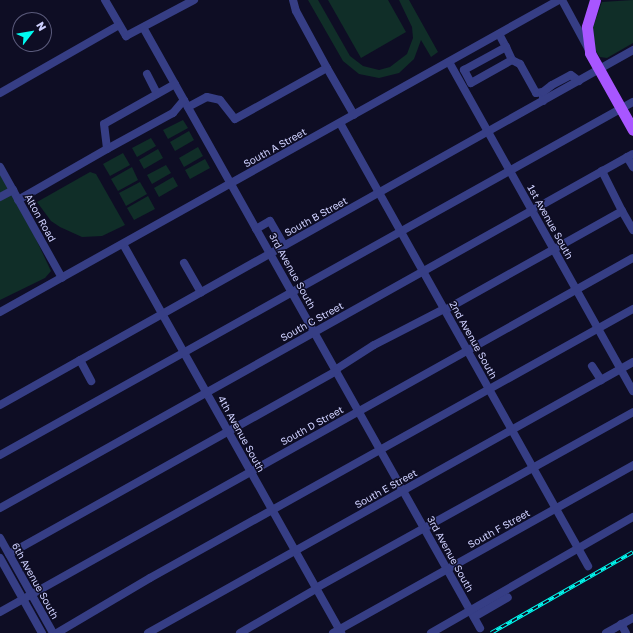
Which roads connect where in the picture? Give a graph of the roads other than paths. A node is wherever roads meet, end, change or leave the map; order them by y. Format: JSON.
{"nodes":[{"id":1,"x":105,"y":0,"type":"edge"},
{"id":2,"x":194,"y":0,"type":"edge"},
{"id":3,"x":293,"y":0,"type":"edge"},
{"id":4,"x":544,"y":0,"type":"edge"},
{"id":5,"x":560,"y":0,"type":"edge"},
{"id":6,"x":595,"y":0,"type":"edge"},
{"id":7,"x":184,"y":2,"type":"edge"},
{"id":8,"x":544,"y":9,"type":"junction"},
{"id":9,"x":119,"y":25,"type":"junction"},
{"id":10,"x":144,"y":29,"type":"junction"},
{"id":11,"x":499,"y":34,"type":"junction"},
{"id":12,"x":506,"y":47,"type":"junction"},
{"id":13,"x":633,"y":50,"type":"edge"},
{"id":14,"x":590,"y":53,"type":"junction"},
{"id":15,"x":512,"y":60,"type":"junction"},
{"id":16,"x":449,"y":62,"type":"junction"},
{"id":17,"x":327,"y":68,"type":"junction"},
{"id":18,"x":599,"y":69,"type":"junction"},
{"id":19,"x":147,"y":74,"type":"dead end"},
{"id":20,"x":579,"y":81,"type":"junction"},
{"id":21,"x":175,"y":84,"type":"junction"},
{"id":22,"x":543,"y":92,"type":"junction"},
{"id":23,"x":0,"y":93,"type":"edge"},
{"id":24,"x":157,"y":94,"type":"junction"},
{"id":25,"x":543,"y":101,"type":"junction"},
{"id":26,"x":633,"y":102,"type":"edge"},
{"id":27,"x":186,"y":104,"type":"junction"},
{"id":28,"x":621,"y":109,"type":"junction"},
{"id":29,"x":354,"y":115,"type":"junction"},
{"id":30,"x":340,"y":123,"type":"junction"},
{"id":31,"x":633,"y":130,"type":"edge"},
{"id":32,"x":488,"y":132,"type":"junction"},
{"id":33,"x":107,"y":149,"type":"junction"},
{"id":34,"x":630,"y":156,"type":"edge"},
{"id":35,"x":633,"y":167,"type":"edge"},
{"id":36,"x":1,"y":170,"type":"edge"},
{"id":37,"x":509,"y":170,"type":"junction"},
{"id":38,"x":602,"y":171,"type":"junction"},
{"id":39,"x":231,"y":184,"type":"junction"},
{"id":40,"x":13,"y":190,"type":"junction"},
{"id":41,"x":379,"y":192,"type":"junction"},
{"id":42,"x":0,"y":197,"type":"edge"},
{"id":43,"x":18,"y":200,"type":"junction"},
{"id":44,"x":532,"y":211,"type":"junction"},
{"id":45,"x":622,"y":211,"type":"junction"},
{"id":46,"x":256,"y":229,"type":"junction"},
{"id":47,"x":401,"y":230,"type":"junction"},
{"id":48,"x":633,"y":230,"type":"edge"},
{"id":49,"x":123,"y":244,"type":"junction"},
{"id":50,"x":284,"y":245,"type":"junction"},
{"id":51,"x":554,"y":250,"type":"junction"},
{"id":52,"x":270,"y":253,"type":"junction"},
{"id":53,"x":633,"y":258,"type":"edge"},
{"id":54,"x":184,"y":263,"type":"dead end"},
{"id":55,"x":424,"y":271,"type":"junction"},
{"id":56,"x":62,"y":278,"type":"junction"},
{"id":57,"x":576,"y":290,"type":"junction"},
{"id":58,"x":201,"y":292,"type":"junction"},
{"id":59,"x":292,"y":292,"type":"junction"},
{"id":60,"x":445,"y":309,"type":"junction"},
{"id":61,"x":633,"y":309,"type":"edge"},
{"id":62,"x":0,"y":312,"type":"edge"},
{"id":63,"x":162,"y":314,"type":"junction"},
{"id":64,"x":598,"y":328,"type":"junction"},
{"id":65,"x":314,"y":332,"type":"junction"},
{"id":66,"x":468,"y":350,"type":"junction"},
{"id":67,"x":184,"y":353,"type":"junction"},
{"id":68,"x":80,"y":360,"type":"junction"},
{"id":69,"x":633,"y":362,"type":"edge"},
{"id":70,"x":592,"y":366,"type":"dead end"},
{"id":71,"x":620,"y":369,"type":"junction"},
{"id":72,"x":336,"y":370,"type":"junction"},
{"id":73,"x":601,"y":380,"type":"junction"},
{"id":74,"x":91,"y":381,"type":"dead end"},
{"id":75,"x":489,"y":389,"type":"junction"},
{"id":76,"x":633,"y":391,"type":"edge"},
{"id":77,"x":206,"y":393,"type":"junction"},
{"id":78,"x":0,"y":405,"type":"edge"},
{"id":79,"x":359,"y":411,"type":"junction"},
{"id":80,"x":633,"y":412,"type":"edge"},
{"id":81,"x":512,"y":429,"type":"junction"},
{"id":82,"x":228,"y":431,"type":"junction"},
{"id":83,"x":381,"y":450,"type":"junction"},
{"id":84,"x":0,"y":455,"type":"edge"},
{"id":85,"x":633,"y":465,"type":"edge"},
{"id":86,"x":534,"y":468,"type":"junction"},
{"id":87,"x":250,"y":472,"type":"junction"},
{"id":88,"x":403,"y":490,"type":"junction"},
{"id":89,"x":0,"y":508,"type":"edge"},
{"id":90,"x":556,"y":508,"type":"junction"},
{"id":91,"x":272,"y":510,"type":"junction"},
{"id":92,"x":633,"y":517,"type":"edge"},
{"id":93,"x":424,"y":529,"type":"junction"},
{"id":94,"x":0,"y":538,"type":"edge"},
{"id":95,"x":579,"y":548,"type":"junction"},
{"id":96,"x":295,"y":551,"type":"junction"},
{"id":97,"x":9,"y":554,"type":"junction"},
{"id":98,"x":0,"y":558,"type":"edge"},
{"id":99,"x":588,"y":566,"type":"dead end"},
{"id":100,"x":447,"y":569,"type":"junction"},
{"id":101,"x":316,"y":589,"type":"junction"},
{"id":102,"x":31,"y":594,"type":"junction"},
{"id":103,"x":508,"y":597,"type":"dead end"},
{"id":104,"x":23,"y":599,"type":"junction"},
{"id":105,"x":0,"y":612,"type":"edge"},
{"id":106,"x":472,"y":613,"type":"junction"},
{"id":107,"x":633,"y":618,"type":"edge"},
{"id":108,"x":621,"y":624,"type":"junction"},
{"id":109,"x":480,"y":628,"type":"dead end"},
{"id":110,"x":338,"y":632,"type":"edge"},
{"id":111,"x":42,"y":633,"type":"edge"},
{"id":112,"x":53,"y":633,"type":"edge"},
{"id":113,"x":57,"y":633,"type":"edge"},
{"id":114,"x":148,"y":633,"type":"edge"},
{"id":115,"x":240,"y":633,"type":"edge"},
{"id":116,"x":432,"y":633,"type":"edge"},
{"id":117,"x":606,"y":633,"type":"edge"},
{"id":118,"x":626,"y":633,"type":"edge"}],
"edges":[{"from":1,"to":9,"type":"street"},
{"from":2,"to":7,"type":"street"},
{"from":3,"to":17,"type":"street"},
{"from":4,"to":8,"type":"street"},
{"from":5,"to":8,"type":"street","name":"South A Street"},
{"from":5,"to":14,"type":"street"},
{"from":6,"to":14,"type":"main road"},
{"from":7,"to":10,"type":"street"},
{"from":8,"to":11,"type":"street","name":"South A Street"},
{"from":9,"to":10,"type":"street"},
{"from":9,"to":23,"type":"street"},
{"from":10,"to":21,"type":"street","name":"3rd Avenue South"},
{"from":11,"to":12,"type":"street"},
{"from":11,"to":16,"type":"street","name":"South A Street"},
{"from":12,"to":15,"type":"street"},
{"from":12,"to":15,"type":"street"},
{"from":13,"to":18,"type":"street","name":"South B Street"},
{"from":14,"to":18,"type":"main road"},
{"from":15,"to":22,"type":"street"},
{"from":16,"to":29,"type":"street","name":"South A Street"},
{"from":16,"to":32,"type":"street","name":"1st Avenue South"},
{"from":17,"to":27,"type":"street"},
{"from":17,"to":29,"type":"street"},
{"from":18,"to":20,"type":"street","name":"South B Street"},
{"from":18,"to":28,"type":"main road"},
{"from":19,"to":24,"type":"street"},
{"from":20,"to":22,"type":"street"},
{"from":20,"to":25,"type":"street","name":"South B Street"},
{"from":21,"to":24,"type":"street"},
{"from":21,"to":27,"type":"street","name":"3rd Avenue South"},
{"from":22,"to":25,"type":"street"},
{"from":24,"to":33,"type":"street"},
{"from":25,"to":32,"type":"street","name":"South B Street"},
{"from":26,"to":28,"type":"street"},
{"from":27,"to":33,"type":"street"},
{"from":27,"to":39,"type":"street","name":"3rd Avenue South"},
{"from":28,"to":31,"type":"main road"},
{"from":28,"to":37,"type":"street"},
{"from":29,"to":30,"type":"street","name":"South A Street"},
{"from":30,"to":39,"type":"street","name":"South A Street"},
{"from":30,"to":41,"type":"street","name":"2nd Avenue South"},
{"from":32,"to":37,"type":"street","name":"1st Avenue South"},
{"from":32,"to":41,"type":"street","name":"South B Street"},
{"from":33,"to":43,"type":"street"},
{"from":34,"to":35,"type":"street"},
{"from":34,"to":38,"type":"street","name":"South C Street"},
{"from":36,"to":40,"type":"street","name":"Alton Road"},
{"from":37,"to":44,"type":"street","name":"1st Avenue South"},
{"from":37,"to":47,"type":"street"},
{"from":38,"to":44,"type":"street","name":"South C Street"},
{"from":38,"to":45,"type":"street"},
{"from":39,"to":46,"type":"street","name":"3rd Avenue South"},
{"from":39,"to":49,"type":"street","name":"South A Street"},
{"from":40,"to":42,"type":"street"},
{"from":40,"to":43,"type":"street","name":"Alton Road"},
{"from":41,"to":47,"type":"street","name":"2nd Avenue South"},
{"from":41,"to":50,"type":"street","name":"South B Street"},
{"from":43,"to":56,"type":"street","name":"Alton Road"},
{"from":44,"to":51,"type":"street","name":"1st Avenue South"},
{"from":44,"to":55,"type":"street","name":"South C Street"},
{"from":45,"to":48,"type":"street"},
{"from":45,"to":51,"type":"street"},
{"from":46,"to":50,"type":"street"},
{"from":46,"to":52,"type":"street","name":"3rd Avenue South"},
{"from":47,"to":55,"type":"street","name":"2nd Avenue South"},
{"from":47,"to":59,"type":"street"},
{"from":49,"to":56,"type":"street","name":"South A Street"},
{"from":49,"to":63,"type":"street","name":"4th Avenue South"},
{"from":50,"to":52,"type":"street","name":"South B Street"},
{"from":51,"to":57,"type":"street","name":"1st Avenue South"},
{"from":51,"to":60,"type":"street"},
{"from":52,"to":58,"type":"street","name":"South B Street"},
{"from":52,"to":59,"type":"street","name":"3rd Avenue South"},
{"from":53,"to":57,"type":"street","name":"South D Street"},
{"from":54,"to":58,"type":"street"},
{"from":55,"to":60,"type":"street","name":"2nd Avenue South"},
{"from":55,"to":65,"type":"street","name":"South C Street"},
{"from":56,"to":62,"type":"street","name":"South A Street"},
{"from":57,"to":64,"type":"street","name":"1st Avenue South"},
{"from":57,"to":66,"type":"street","name":"South D Street"},
{"from":58,"to":63,"type":"street","name":"South B Street"},
{"from":59,"to":65,"type":"street","name":"3rd Avenue South"},
{"from":59,"to":67,"type":"street"},
{"from":60,"to":66,"type":"street","name":"2nd Avenue South"},
{"from":60,"to":72,"type":"street"},
{"from":61,"to":64,"type":"street"},
{"from":63,"to":67,"type":"street","name":"4th Avenue South"},
{"from":63,"to":68,"type":"street","name":"South B Street"},
{"from":64,"to":71,"type":"street","name":"1st Avenue South"},
{"from":64,"to":75,"type":"street"},
{"from":65,"to":72,"type":"street","name":"3rd Avenue South"},
{"from":65,"to":77,"type":"street","name":"South C Street"},
{"from":66,"to":75,"type":"street","name":"2nd Avenue South"},
{"from":66,"to":79,"type":"street","name":"South D Street"},
{"from":67,"to":77,"type":"street","name":"4th Avenue South"},
{"from":67,"to":84,"type":"street"},
{"from":68,"to":74,"type":"street"},
{"from":68,"to":78,"type":"street","name":"South B Street"},
{"from":69,"to":71,"type":"street","name":"South E Street"},
{"from":70,"to":73,"type":"street"},
{"from":71,"to":73,"type":"street","name":"South E Street"},
{"from":71,"to":76,"type":"street","name":"1st Avenue South"},
{"from":72,"to":79,"type":"street","name":"3rd Avenue South"},
{"from":72,"to":82,"type":"street"},
{"from":73,"to":81,"type":"street","name":"South E Street"},
{"from":75,"to":81,"type":"street","name":"2nd Avenue South"},
{"from":75,"to":83,"type":"street"},
{"from":77,"to":82,"type":"street","name":"4th Avenue South"},
{"from":77,"to":89,"type":"street","name":"South C Street"},
{"from":79,"to":83,"type":"street","name":"3rd Avenue South"},
{"from":79,"to":87,"type":"street","name":"South D Street"},
{"from":80,"to":86,"type":"street"},
{"from":81,"to":86,"type":"street","name":"2nd Avenue South"},
{"from":81,"to":88,"type":"street","name":"South E Street"},
{"from":82,"to":87,"type":"street","name":"4th Avenue South"},
{"from":82,"to":97,"type":"street"},
{"from":83,"to":88,"type":"street","name":"3rd Avenue South"},
{"from":83,"to":91,"type":"street"},
{"from":85,"to":90,"type":"street","name":"South F Street"},
{"from":86,"to":90,"type":"street","name":"2nd Avenue South"},
{"from":86,"to":93,"type":"street"},
{"from":87,"to":91,"type":"street","name":"4th Avenue South"},
{"from":87,"to":102,"type":"street","name":"South D Street"},
{"from":88,"to":93,"type":"street","name":"3rd Avenue South"},
{"from":88,"to":96,"type":"street","name":"South E Street"},
{"from":90,"to":95,"type":"street","name":"2nd Avenue South"},
{"from":90,"to":100,"type":"street","name":"South F Street"},
{"from":91,"to":96,"type":"street","name":"4th Avenue South"},
{"from":91,"to":113,"type":"street"},
{"from":92,"to":95,"type":"street"},
{"from":93,"to":100,"type":"street","name":"3rd Avenue South"},
{"from":93,"to":101,"type":"street"},
{"from":94,"to":97,"type":"street","name":"6th Avenue South"},
{"from":95,"to":99,"type":"street","name":"2nd Avenue South"},
{"from":95,"to":106,"type":"street"},
{"from":96,"to":101,"type":"street","name":"4th Avenue South"},
{"from":96,"to":114,"type":"street","name":"South E Street"},
{"from":97,"to":102,"type":"street","name":"6th Avenue South"},
{"from":98,"to":104,"type":"street","name":"6th Avenue South"},
{"from":100,"to":106,"type":"street","name":"3rd Avenue South"},
{"from":100,"to":110,"type":"street","name":"South F Street"},
{"from":101,"to":110,"type":"street","name":"4th Avenue South"},
{"from":101,"to":115,"type":"street"},
{"from":102,"to":104,"type":"street","name":"South D Street"},
{"from":102,"to":112,"type":"street","name":"6th Avenue South"},
{"from":103,"to":106,"type":"street"},
{"from":104,"to":105,"type":"street","name":"South D Street"},
{"from":104,"to":111,"type":"street","name":"6th Avenue South"},
{"from":106,"to":109,"type":"street","name":"3rd Avenue South"},
{"from":106,"to":116,"type":"street"},
{"from":107,"to":108,"type":"street"},
{"from":108,"to":117,"type":"street"},
{"from":108,"to":118,"type":"street"}]}
